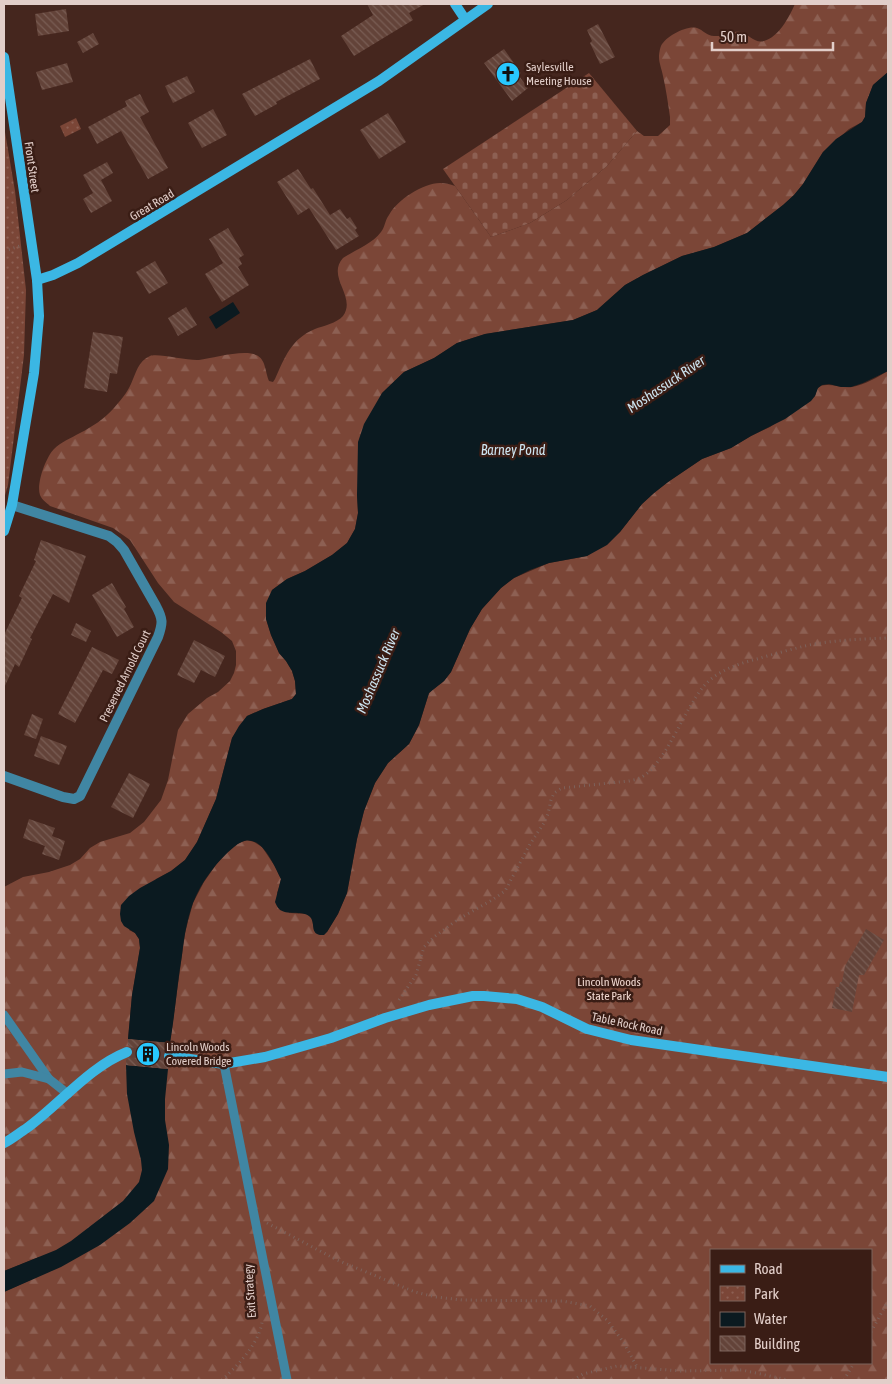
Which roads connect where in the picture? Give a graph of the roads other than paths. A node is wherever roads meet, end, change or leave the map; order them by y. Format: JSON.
{"nodes":[{"id":1,"x":455,"y":4,"type":"edge"},
{"id":2,"x":488,"y":4,"type":"edge"},
{"id":3,"x":465,"y":19,"type":"junction"},
{"id":4,"x":4,"y":57,"type":"edge"},
{"id":5,"x":37,"y":280,"type":"junction"},
{"id":6,"x":12,"y":506,"type":"junction"},
{"id":7,"x":4,"y":531,"type":"edge"},
{"id":8,"x":4,"y":776,"type":"edge"},
{"id":9,"x":4,"y":1015,"type":"edge"},
{"id":10,"x":127,"y":1052,"type":"tunnel mouth"},
{"id":11,"x":169,"y":1056,"type":"tunnel mouth"},
{"id":12,"x":224,"y":1064,"type":"junction"},
{"id":13,"x":4,"y":1074,"type":"edge"},
{"id":14,"x":888,"y":1077,"type":"edge"},
{"id":15,"x":48,"y":1079,"type":"junction"},
{"id":16,"x":68,"y":1094,"type":"junction"},
{"id":17,"x":4,"y":1143,"type":"edge"},
{"id":18,"x":287,"y":1380,"type":"edge"}],
"edges":[{"from":1,"to":3,"type":"main road"},
{"from":2,"to":3,"type":"main road","name":"Great Road"},
{"from":3,"to":5,"type":"main road","name":"Great Road"},
{"from":4,"to":5,"type":"main road","name":"Front Street"},
{"from":5,"to":6,"type":"main road"},
{"from":6,"to":7,"type":"main road"},
{"from":6,"to":8,"type":"street","name":"Preserved Arnold Court"},
{"from":9,"to":15,"type":"lane"},
{"from":10,"to":16,"type":"main road"},
{"from":11,"to":12,"type":"main road","name":"Table Rock Road"},
{"from":12,"to":14,"type":"main road","name":"Table Rock Road"},
{"from":12,"to":18,"type":"lane"},
{"from":13,"to":15,"type":"lane"},
{"from":15,"to":16,"type":"lane"},
{"from":16,"to":17,"type":"main road"}]}
